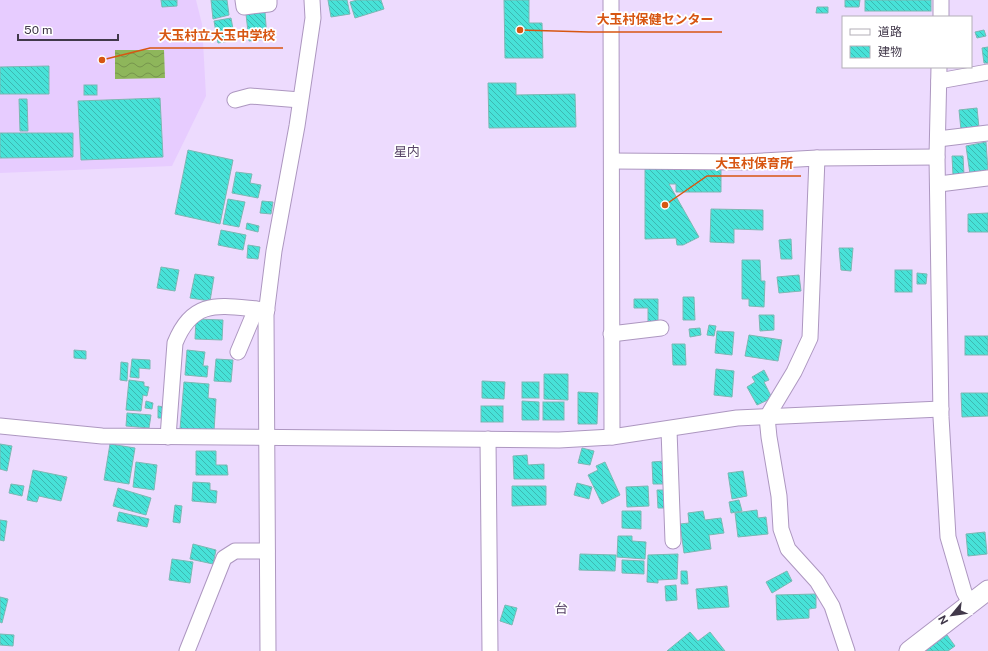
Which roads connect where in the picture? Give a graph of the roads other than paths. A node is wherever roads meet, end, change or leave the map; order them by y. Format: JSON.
{"nodes":[{"id":1,"x":243,"y":0,"type":"edge"},
{"id":2,"x":269,"y":0,"type":"edge"},
{"id":3,"x":312,"y":0,"type":"edge"},
{"id":4,"x":611,"y":0,"type":"edge"},
{"id":5,"x":941,"y":0,"type":"edge"},
{"id":6,"x":941,"y":16,"type":"edge"},
{"id":7,"x":988,"y":72,"type":"edge"},
{"id":8,"x":939,"y":74,"type":"edge"},
{"id":9,"x":235,"y":100,"type":"dead end"},
{"id":10,"x":300,"y":100,"type":"junction"},
{"id":11,"x":988,"y":132,"type":"edge"},
{"id":12,"x":938,"y":139,"type":"junction"},
{"id":13,"x":937,"y":157,"type":"junction"},
{"id":14,"x":817,"y":158,"type":"junction"},
{"id":15,"x":612,"y":161,"type":"junction"},
{"id":16,"x":988,"y":178,"type":"edge"},
{"id":17,"x":939,"y":184,"type":"junction"},
{"id":18,"x":261,"y":309,"type":"junction"},
{"id":19,"x":661,"y":328,"type":"dead end"},
{"id":20,"x":611,"y":334,"type":"junction"},
{"id":21,"x":238,"y":352,"type":"dead end"},
{"id":22,"x":941,"y":409,"type":"junction"},
{"id":23,"x":767,"y":417,"type":"junction"},
{"id":24,"x":0,"y":426,"type":"edge"},
{"id":25,"x":669,"y":430,"type":"junction"},
{"id":26,"x":168,"y":437,"type":"junction"},
{"id":27,"x":612,"y":437,"type":"junction"},
{"id":28,"x":266,"y":439,"type":"junction"},
{"id":29,"x":488,"y":439,"type":"junction"},
{"id":30,"x":673,"y":541,"type":"dead end"},
{"id":31,"x":267,"y":551,"type":"junction"},
{"id":32,"x":988,"y":590,"type":"edge"},
{"id":33,"x":970,"y":603,"type":"junction"},
{"id":34,"x":187,"y":651,"type":"edge"},
{"id":35,"x":268,"y":651,"type":"edge"},
{"id":36,"x":490,"y":651,"type":"edge"},
{"id":37,"x":847,"y":651,"type":"edge"},
{"id":38,"x":909,"y":651,"type":"edge"}],
"edges":[{"from":1,"to":2,"type":"street"},
{"from":3,"to":10,"type":"street"},
{"from":4,"to":15,"type":"street"},
{"from":5,"to":6,"type":"street"},
{"from":7,"to":8,"type":"street"},
{"from":8,"to":12,"type":"street"},
{"from":9,"to":10,"type":"street"},
{"from":10,"to":18,"type":"street"},
{"from":11,"to":12,"type":"street"},
{"from":12,"to":13,"type":"street"},
{"from":13,"to":14,"type":"street"},
{"from":13,"to":17,"type":"street"},
{"from":14,"to":15,"type":"street"},
{"from":14,"to":23,"type":"street"},
{"from":15,"to":20,"type":"street"},
{"from":16,"to":17,"type":"street"},
{"from":17,"to":22,"type":"street"},
{"from":18,"to":21,"type":"street"},
{"from":18,"to":26,"type":"street"},
{"from":18,"to":28,"type":"street"},
{"from":19,"to":20,"type":"street"},
{"from":20,"to":27,"type":"street"},
{"from":22,"to":23,"type":"street"},
{"from":22,"to":33,"type":"street"},
{"from":23,"to":25,"type":"street"},
{"from":23,"to":37,"type":"street"},
{"from":24,"to":26,"type":"street"},
{"from":25,"to":27,"type":"street"},
{"from":25,"to":30,"type":"street"},
{"from":26,"to":28,"type":"street"},
{"from":27,"to":29,"type":"street"},
{"from":28,"to":29,"type":"street"},
{"from":28,"to":31,"type":"street"},
{"from":29,"to":36,"type":"street"},
{"from":31,"to":34,"type":"street"},
{"from":31,"to":35,"type":"street"},
{"from":32,"to":33,"type":"main road"},
{"from":33,"to":38,"type":"main road"}]}
